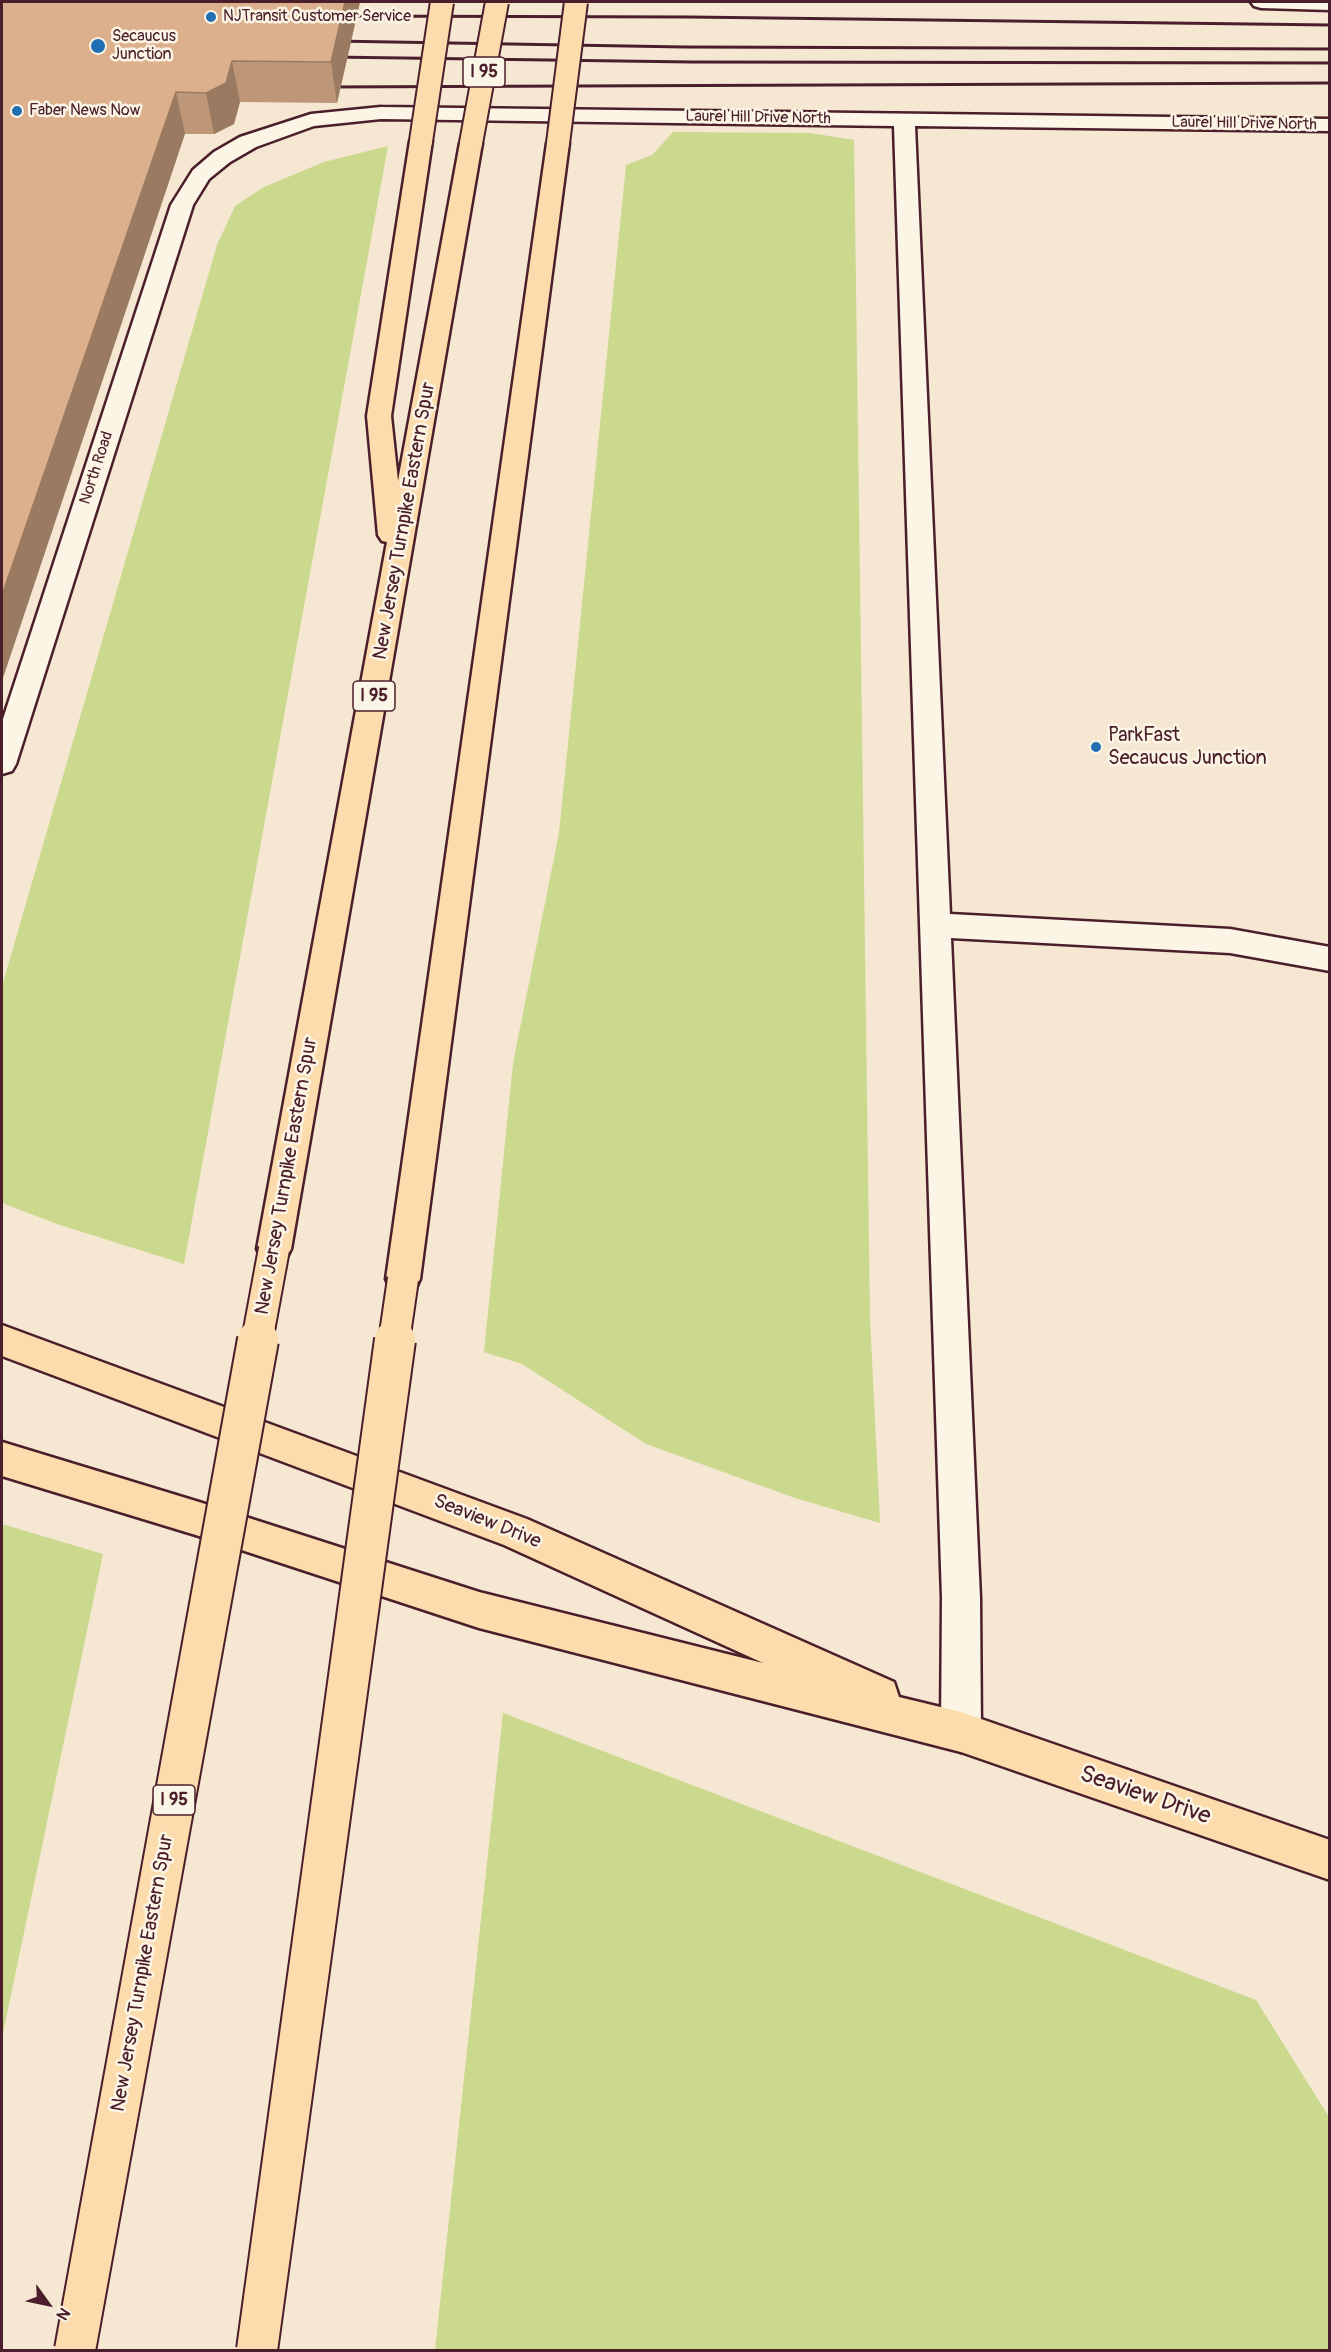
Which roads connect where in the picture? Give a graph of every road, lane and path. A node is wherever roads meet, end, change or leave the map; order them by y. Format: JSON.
{"nodes":[{"id":1,"x":442,"y":2,"type":"edge"},
{"id":2,"x":496,"y":2,"type":"edge"},
{"id":3,"x":576,"y":2,"type":"edge"},
{"id":4,"x":1261,"y":2,"type":"edge"},
{"id":5,"x":1329,"y":4,"type":"edge"},
{"id":6,"x":904,"y":120,"type":"junction"},
{"id":7,"x":1329,"y":125,"type":"edge"},
{"id":8,"x":201,"y":175,"type":"joint"},
{"id":9,"x":395,"y":576,"type":"junction"},
{"id":10,"x":2,"y":764,"type":"edge"},
{"id":11,"x":934,"y":925,"type":"junction"},
{"id":12,"x":1329,"y":959,"type":"edge"},
{"id":13,"x":2,"y":1341,"type":"edge"},
{"id":14,"x":2,"y":1459,"type":"edge"},
{"id":15,"x":961,"y":1732,"type":"junction"},
{"id":16,"x":1329,"y":1860,"type":"edge"},
{"id":17,"x":75,"y":2350,"type":"edge"},
{"id":18,"x":257,"y":2350,"type":"edge"}],
"edges":[{"from":1,"to":9,"type":"main road","bridge":true},
{"from":2,"to":9,"type":"main road","name":"New Jersey Turnpike Eastern Spur","number":"I 95","bridge":true},
{"from":3,"to":18,"type":"main road","bridge":true},
{"from":4,"to":5,"type":"lane"},
{"from":6,"to":7,"type":"lane","name":"Laurel Hill Drive North"},
{"from":6,"to":8,"type":"lane","name":"Laurel Hill Drive North"},
{"from":6,"to":11,"type":"lane"},
{"from":8,"to":10,"type":"lane","name":"North Road"},
{"from":9,"to":17,"type":"main road","name":"New Jersey Turnpike Eastern Spur","number":"I 95","bridge":true},
{"from":11,"to":12,"type":"lane"},
{"from":11,"to":15,"type":"lane"},
{"from":13,"to":15,"type":"main road","name":"Seaview Drive"},
{"from":14,"to":15,"type":"main road","name":"Seaview Drive"},
{"from":15,"to":16,"type":"main road","name":"Seaview Drive"}]}
